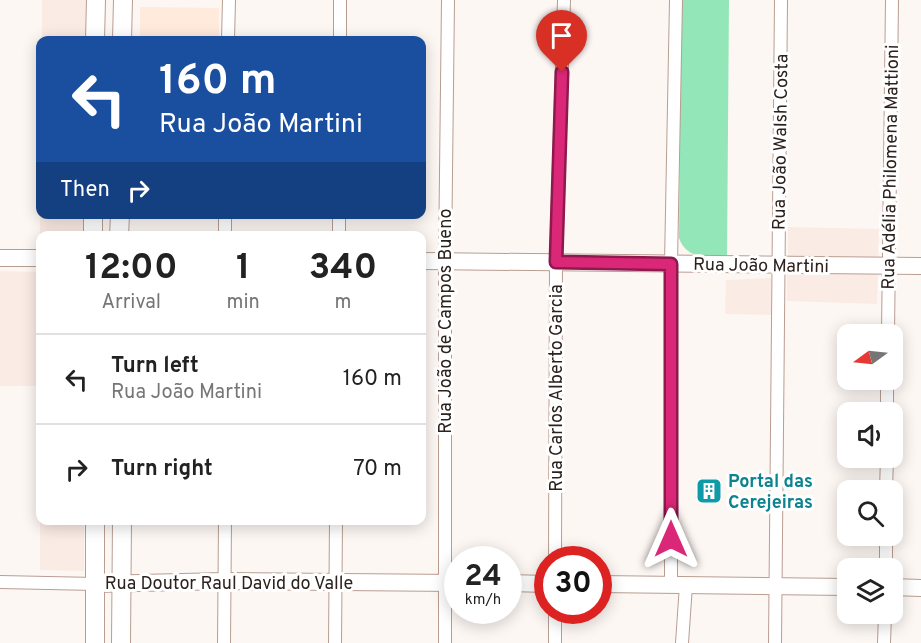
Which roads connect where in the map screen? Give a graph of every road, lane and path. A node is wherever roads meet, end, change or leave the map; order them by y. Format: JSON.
{"nodes":[{"id":1,"x":96,"y":0,"type":"edge"},
{"id":2,"x":123,"y":0,"type":"edge"},
{"id":3,"x":229,"y":0,"type":"edge"},
{"id":4,"x":340,"y":0,"type":"edge"},
{"id":5,"x":448,"y":0,"type":"edge"},
{"id":6,"x":564,"y":0,"type":"edge"},
{"id":7,"x":675,"y":0,"type":"edge"},
{"id":8,"x":782,"y":0,"type":"edge"},
{"id":9,"x":892,"y":0,"type":"edge"},
{"id":10,"x":95,"y":36,"type":"edge"},
{"id":11,"x":122,"y":36,"type":"edge"},
{"id":12,"x":228,"y":36,"type":"edge"},
{"id":13,"x":340,"y":36,"type":"edge"},
{"id":14,"x":0,"y":258,"type":"edge"},
{"id":15,"x":36,"y":258,"type":"edge"},
{"id":16,"x":426,"y":261,"type":"edge"},
{"id":17,"x":445,"y":261,"type":"junction"},
{"id":18,"x":556,"y":262,"type":"junction"},
{"id":19,"x":671,"y":264,"type":"junction"},
{"id":20,"x":779,"y":265,"type":"junction"},
{"id":21,"x":888,"y":266,"type":"junction"},
{"id":22,"x":921,"y":266,"type":"edge"},
{"id":23,"x":888,"y":324,"type":"edge"},
{"id":24,"x":95,"y":525,"type":"edge"},
{"id":25,"x":122,"y":525,"type":"edge"},
{"id":26,"x":225,"y":525,"type":"edge"},
{"id":27,"x":336,"y":525,"type":"edge"},
{"id":28,"x":451,"y":546,"type":"edge"},
{"id":29,"x":555,"y":546,"type":"edge"},
{"id":30,"x":225,"y":581,"type":"junction"},
{"id":31,"x":0,"y":582,"type":"edge"},
{"id":32,"x":336,"y":582,"type":"junction"},
{"id":33,"x":444,"y":583,"type":"edge"},
{"id":34,"x":96,"y":584,"type":"junction"},
{"id":35,"x":123,"y":584,"type":"junction"},
{"id":36,"x":612,"y":584,"type":"edge"},
{"id":37,"x":678,"y":585,"type":"junction"},
{"id":38,"x":776,"y":586,"type":"junction"},
{"id":39,"x":837,"y":587,"type":"edge"},
{"id":40,"x":903,"y":587,"type":"edge"},
{"id":41,"x":921,"y":588,"type":"edge"},
{"id":42,"x":447,"y":624,"type":"edge"},
{"id":43,"x":555,"y":624,"type":"edge"},
{"id":44,"x":885,"y":624,"type":"edge"},
{"id":45,"x":95,"y":643,"type":"edge"},
{"id":46,"x":121,"y":643,"type":"edge"},
{"id":47,"x":224,"y":643,"type":"edge"},
{"id":48,"x":335,"y":643,"type":"edge"},
{"id":49,"x":445,"y":643,"type":"edge"},
{"id":50,"x":555,"y":643,"type":"edge"},
{"id":51,"x":682,"y":643,"type":"edge"},
{"id":52,"x":775,"y":643,"type":"edge"},
{"id":53,"x":885,"y":643,"type":"edge"}],
"edges":[{"from":1,"to":10,"type":"main road"},
{"from":2,"to":11,"type":"main road"},
{"from":3,"to":12,"type":"street"},
{"from":4,"to":13,"type":"street"},
{"from":5,"to":17,"type":"street","name":"Rua João de Campos Bueno"},
{"from":6,"to":18,"type":"street","name":"Rua Carlos Alberto Garcia"},
{"from":7,"to":19,"type":"street"},
{"from":8,"to":20,"type":"street","name":"Rua João Walsh Costa"},
{"from":9,"to":21,"type":"street","name":"Rua Adélia Philomena Mattioni"},
{"from":14,"to":15,"type":"street"},
{"from":16,"to":17,"type":"street","name":"Rua João Martini"},
{"from":17,"to":18,"type":"street","name":"Rua João Martini"},
{"from":17,"to":28,"type":"street","name":"Rua João de Campos Bueno"},
{"from":18,"to":19,"type":"street","name":"Rua João Martini"},
{"from":18,"to":29,"type":"street","name":"Rua Carlos Alberto Garcia"},
{"from":19,"to":20,"type":"street","name":"Rua João Martini"},
{"from":19,"to":37,"type":"street"},
{"from":20,"to":21,"type":"street","name":"Rua João Martini"},
{"from":20,"to":38,"type":"street","name":"Rua João Walsh Costa"},
{"from":21,"to":22,"type":"street","name":"Rua João Martini"},
{"from":21,"to":23,"type":"street","name":"Rua Adélia Philomena Mattioni"},
{"from":24,"to":34,"type":"main road"},
{"from":25,"to":35,"type":"main road"},
{"from":26,"to":30,"type":"street"},
{"from":27,"to":32,"type":"street"},
{"from":30,"to":32,"type":"street","name":"Rua Doutor Raul David do Valle"},
{"from":30,"to":35,"type":"street","name":"Rua Doutor Raul David do Valle"},
{"from":30,"to":47,"type":"street"},
{"from":31,"to":34,"type":"street","name":"Rua Doutor Raul David do Valle"},
{"from":32,"to":33,"type":"street","name":"Rua Doutor Raul David do Valle"},
{"from":32,"to":48,"type":"street"},
{"from":34,"to":35,"type":"street","name":"Rua Doutor Raul David do Valle"},
{"from":34,"to":45,"type":"main road"},
{"from":35,"to":46,"type":"main road"},
{"from":36,"to":37,"type":"street"},
{"from":37,"to":38,"type":"street"},
{"from":37,"to":51,"type":"street"},
{"from":38,"to":39,"type":"street"},
{"from":38,"to":52,"type":"street","name":"Rua João Walsh Costa"},
{"from":40,"to":41,"type":"street"},
{"from":42,"to":49,"type":"street","name":"Rua João de Campos Bueno"},
{"from":43,"to":50,"type":"street"},
{"from":44,"to":53,"type":"street"}]}
